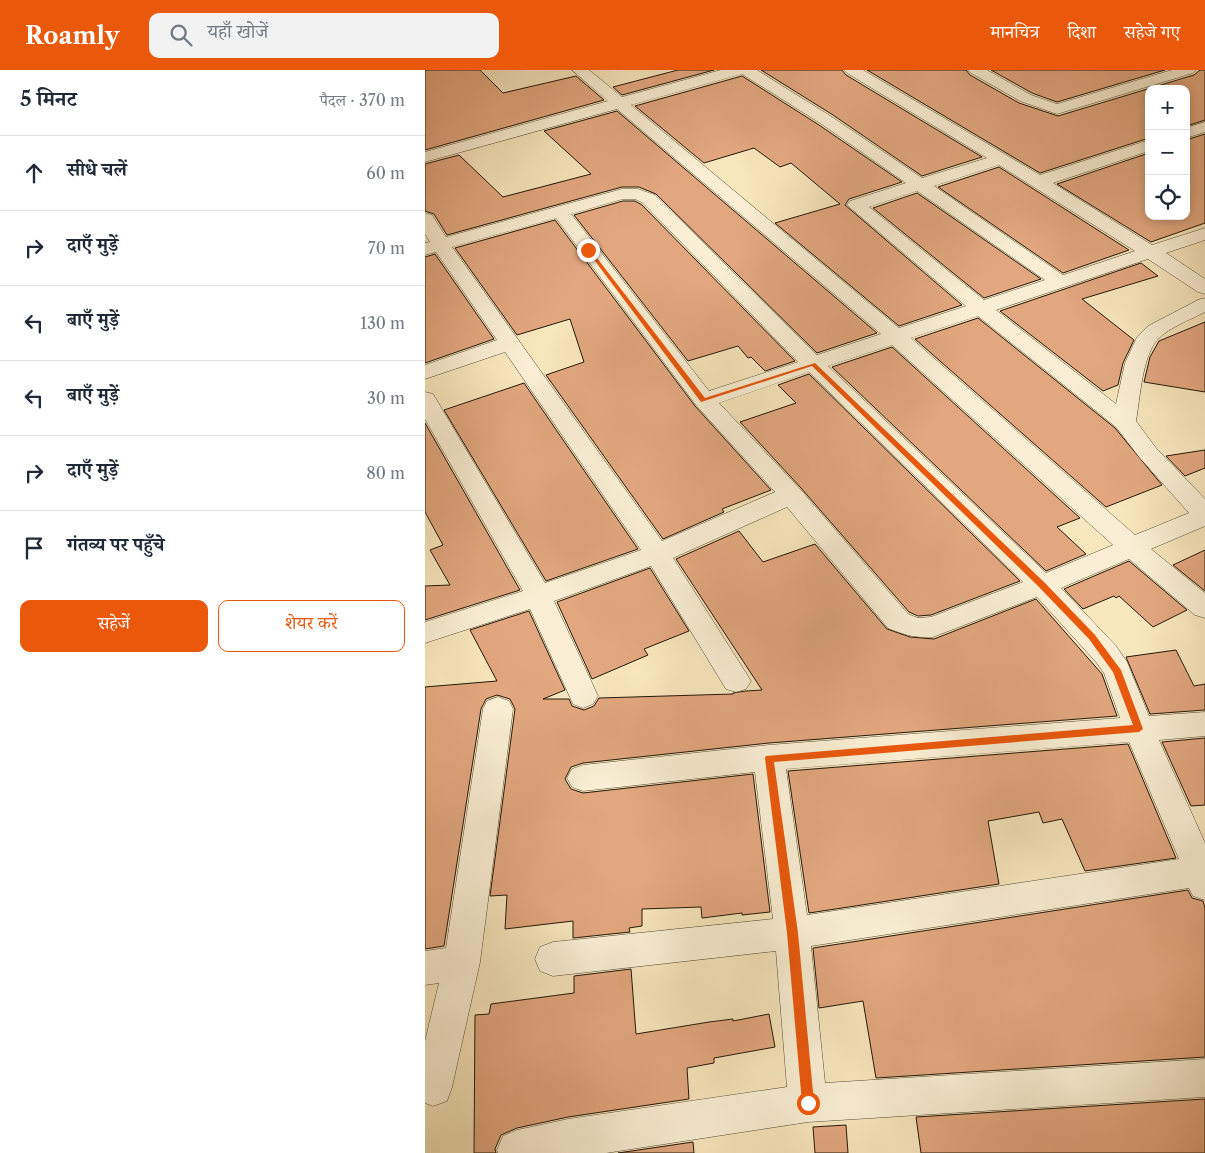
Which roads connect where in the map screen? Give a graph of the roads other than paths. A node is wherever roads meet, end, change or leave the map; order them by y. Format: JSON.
{"nodes":[{"id":1,"x":580,"y":70,"type":"edge"},
{"id":2,"x":739,"y":70,"type":"edge"},
{"id":3,"x":747,"y":70,"type":"edge"},
{"id":4,"x":852,"y":70,"type":"edge"},
{"id":5,"x":976,"y":70,"type":"edge"},
{"id":6,"x":1142,"y":70,"type":"edge"},
{"id":7,"x":1188,"y":70,"type":"edge"},
{"id":8,"x":1160,"y":78,"type":"junction"},
{"id":9,"x":619,"y":104,"type":"junction"},
{"id":10,"x":1205,"y":127,"type":"edge"},
{"id":11,"x":1190,"y":132,"type":"edge"},
{"id":12,"x":1190,"y":134,"type":"edge"},
{"id":13,"x":1205,"y":141,"type":"edge"},
{"id":14,"x":1145,"y":146,"type":"edge"},
{"id":15,"x":425,"y":157,"type":"edge"},
{"id":16,"x":1002,"y":159,"type":"junction"},
{"id":17,"x":1038,"y":182,"type":"junction"},
{"id":18,"x":921,"y":185,"type":"junction"},
{"id":19,"x":561,"y":213,"type":"junction"},
{"id":20,"x":425,"y":219,"type":"edge"},
{"id":21,"x":1205,"y":234,"type":"edge"},
{"id":22,"x":433,"y":247,"type":"edge"},
{"id":23,"x":1151,"y":251,"type":"junction"},
{"id":24,"x":1060,"y":282,"type":"junction"},
{"id":25,"x":1205,"y":288,"type":"edge"},
{"id":26,"x":1205,"y":304,"type":"edge"},
{"id":27,"x":981,"y":308,"type":"junction"},
{"id":28,"x":897,"y":336,"type":"junction"},
{"id":29,"x":510,"y":343,"type":"junction"},
{"id":30,"x":813,"y":364,"type":"junction"},
{"id":31,"x":425,"y":372,"type":"edge"},
{"id":32,"x":425,"y":399,"type":"edge"},
{"id":33,"x":704,"y":400,"type":"junction"},
{"id":34,"x":1124,"y":422,"type":"junction"},
{"id":35,"x":791,"y":495,"type":"junction"},
{"id":36,"x":1205,"y":515,"type":"edge"},
{"id":37,"x":1131,"y":546,"type":"junction"},
{"id":38,"x":657,"y":554,"type":"junction"},
{"id":39,"x":1042,"y":585,"type":"junction"},
{"id":40,"x":540,"y":599,"type":"junction"},
{"id":41,"x":1205,"y":608,"type":"edge"},
{"id":42,"x":425,"y":633,"type":"edge"},
{"id":43,"x":736,"y":682,"type":"dead end"},
{"id":44,"x":583,"y":696,"type":"dead end"},
{"id":45,"x":498,"y":709,"type":"dead end"},
{"id":46,"x":1205,"y":724,"type":"edge"},
{"id":47,"x":1139,"y":729,"type":"junction"},
{"id":48,"x":769,"y":758,"type":"junction"},
{"id":49,"x":583,"y":778,"type":"dead end"},
{"id":50,"x":1203,"y":878,"type":"edge"},
{"id":51,"x":793,"y":933,"type":"junction"},
{"id":52,"x":553,"y":959,"type":"dead end"},
{"id":53,"x":462,"y":962,"type":"junction"},
{"id":54,"x":425,"y":968,"type":"edge"},
{"id":55,"x":1205,"y":1078,"type":"edge"},
{"id":56,"x":433,"y":1087,"type":"dead end"},
{"id":57,"x":808,"y":1103,"type":"junction"},
{"id":58,"x":517,"y":1150,"type":"dead end"}],
"edges":[{"from":1,"to":9,"type":"street"},
{"from":2,"to":9,"type":"street"},
{"from":3,"to":18,"type":"street"},
{"from":4,"to":16,"type":"street"},
{"from":5,"to":8,"type":"street"},
{"from":6,"to":8,"type":"street"},
{"from":7,"to":8,"type":"street"},
{"from":9,"to":15,"type":"street"},
{"from":9,"to":28,"type":"street"},
{"from":10,"to":11,"type":"street"},
{"from":12,"to":13,"type":"street"},
{"from":14,"to":17,"type":"street"},
{"from":16,"to":17,"type":"street"},
{"from":16,"to":18,"type":"street"},
{"from":17,"to":23,"type":"street"},
{"from":18,"to":24,"type":"street"},
{"from":18,"to":27,"type":"street"},
{"from":19,"to":22,"type":"street"},
{"from":19,"to":30,"type":"street"},
{"from":19,"to":33,"type":"street"},
{"from":20,"to":22,"type":"street"},
{"from":21,"to":23,"type":"street"},
{"from":22,"to":29,"type":"street"},
{"from":23,"to":24,"type":"street"},
{"from":23,"to":25,"type":"street"},
{"from":24,"to":27,"type":"street"},
{"from":26,"to":34,"type":"street"},
{"from":27,"to":28,"type":"street"},
{"from":27,"to":34,"type":"street"},
{"from":28,"to":30,"type":"street"},
{"from":28,"to":37,"type":"street"},
{"from":29,"to":31,"type":"street"},
{"from":29,"to":38,"type":"street"},
{"from":30,"to":33,"type":"street"},
{"from":30,"to":39,"type":"street"},
{"from":32,"to":40,"type":"street"},
{"from":33,"to":35,"type":"street"},
{"from":34,"to":36,"type":"street"},
{"from":35,"to":38,"type":"street"},
{"from":35,"to":39,"type":"street"},
{"from":36,"to":37,"type":"street"},
{"from":37,"to":39,"type":"street"},
{"from":37,"to":41,"type":"street"},
{"from":38,"to":40,"type":"street"},
{"from":38,"to":43,"type":"street"},
{"from":39,"to":47,"type":"street"},
{"from":40,"to":42,"type":"street"},
{"from":40,"to":44,"type":"street"},
{"from":45,"to":53,"type":"street"},
{"from":46,"to":47,"type":"street"},
{"from":47,"to":48,"type":"street"},
{"from":47,"to":50,"type":"street"},
{"from":48,"to":49,"type":"street"},
{"from":48,"to":51,"type":"street"},
{"from":50,"to":51,"type":"street"},
{"from":51,"to":52,"type":"street"},
{"from":51,"to":57,"type":"street"},
{"from":53,"to":54,"type":"street"},
{"from":53,"to":56,"type":"street"},
{"from":55,"to":57,"type":"street"},
{"from":57,"to":58,"type":"street"}]}
